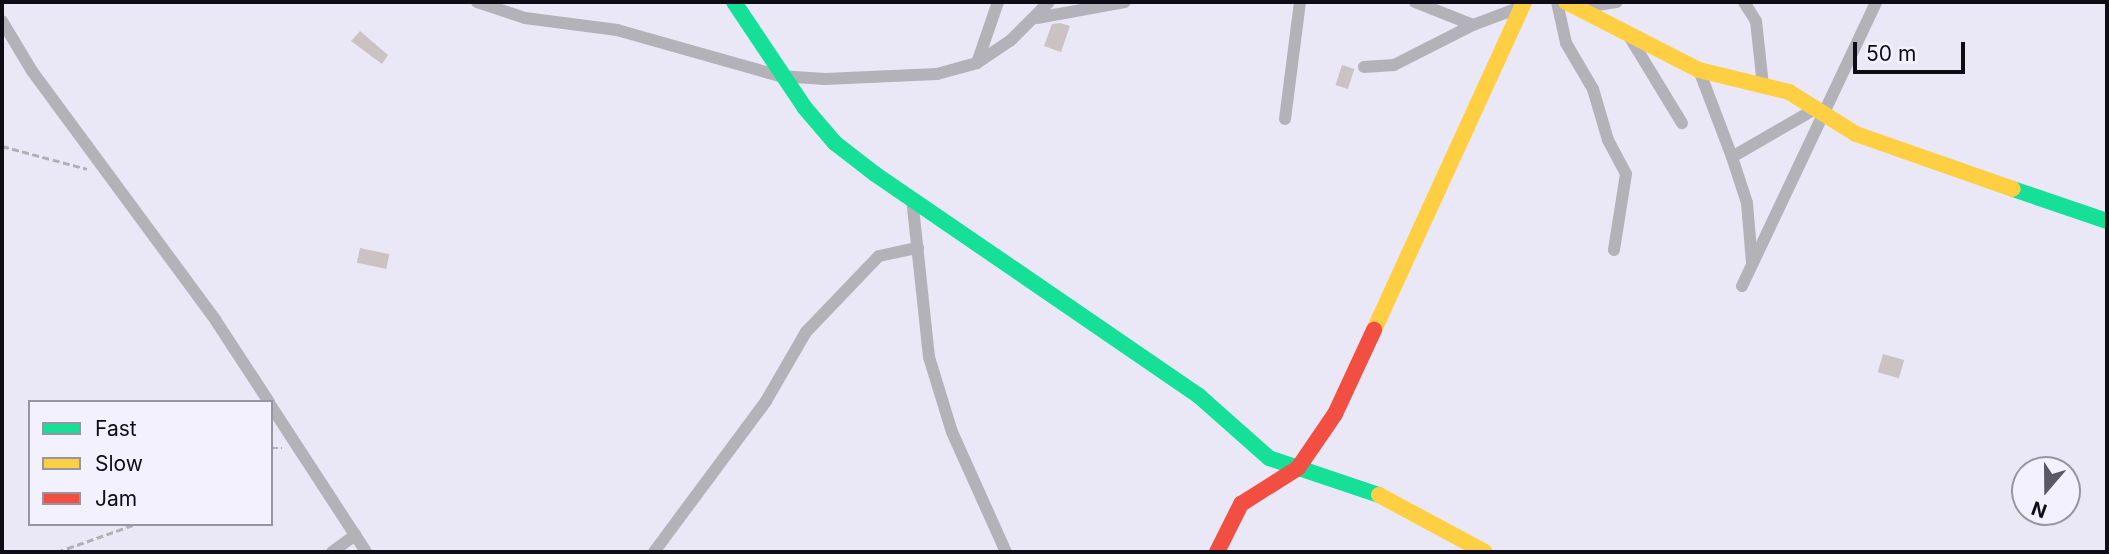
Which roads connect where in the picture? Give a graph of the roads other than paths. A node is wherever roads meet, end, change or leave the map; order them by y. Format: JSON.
{"nodes":[{"id":1,"x":477,"y":2,"type":"edge"},
{"id":2,"x":734,"y":2,"type":"edge"},
{"id":3,"x":998,"y":2,"type":"edge"},
{"id":4,"x":1049,"y":2,"type":"edge"},
{"id":5,"x":1125,"y":2,"type":"edge"},
{"id":6,"x":1300,"y":2,"type":"edge"},
{"id":7,"x":1415,"y":2,"type":"edge"},
{"id":8,"x":1557,"y":2,"type":"edge"},
{"id":9,"x":1617,"y":2,"type":"edge"},
{"id":10,"x":1744,"y":2,"type":"edge"},
{"id":11,"x":1876,"y":2,"type":"edge"},
{"id":12,"x":1521,"y":5,"type":"edge"},
{"id":13,"x":1571,"y":5,"type":"edge"},
{"id":14,"x":2,"y":21,"type":"edge"},
{"id":15,"x":1030,"y":21,"type":"junction"},
{"id":16,"x":1473,"y":25,"type":"junction"},
{"id":17,"x":1629,"y":36,"type":"junction"},
{"id":18,"x":977,"y":63,"type":"junction"},
{"id":19,"x":1364,"y":67,"type":"dead end"},
{"id":20,"x":1699,"y":70,"type":"junction"},
{"id":21,"x":780,"y":76,"type":"junction"},
{"id":22,"x":1763,"y":85,"type":"junction"},
{"id":23,"x":1821,"y":111,"type":"junction"},
{"id":24,"x":1285,"y":119,"type":"dead end"},
{"id":25,"x":1682,"y":122,"type":"dead end"},
{"id":26,"x":1732,"y":158,"type":"junction"},
{"id":27,"x":912,"y":198,"type":"junction"},
{"id":28,"x":2107,"y":221,"type":"edge"},
{"id":29,"x":918,"y":248,"type":"junction"},
{"id":30,"x":1614,"y":250,"type":"dead end"},
{"id":31,"x":1752,"y":265,"type":"junction"},
{"id":32,"x":1742,"y":286,"type":"dead end"},
{"id":33,"x":267,"y":400,"type":"edge"},
{"id":34,"x":273,"y":409,"type":"edge"},
{"id":35,"x":1298,"y":468,"type":"junction"},
{"id":36,"x":355,"y":535,"type":"junction"},
{"id":37,"x":332,"y":552,"type":"edge"},
{"id":38,"x":366,"y":552,"type":"edge"},
{"id":39,"x":654,"y":552,"type":"edge"},
{"id":40,"x":1006,"y":552,"type":"edge"},
{"id":41,"x":1217,"y":552,"type":"edge"},
{"id":42,"x":1485,"y":552,"type":"edge"}],
"edges":[{"from":1,"to":21,"type":"street"},
{"from":2,"to":21,"type":"street"},
{"from":3,"to":18,"type":"street"},
{"from":4,"to":15,"type":"street"},
{"from":5,"to":15,"type":"street"},
{"from":6,"to":24,"type":"street"},
{"from":7,"to":16,"type":"street"},
{"from":8,"to":30,"type":"street"},
{"from":9,"to":13,"type":"street"},
{"from":10,"to":22,"type":"street"},
{"from":11,"to":23,"type":"street"},
{"from":12,"to":16,"type":"street"},
{"from":12,"to":35,"type":"street"},
{"from":13,"to":17,"type":"street"},
{"from":14,"to":33,"type":"street"},
{"from":15,"to":18,"type":"street"},
{"from":16,"to":19,"type":"street"},
{"from":17,"to":20,"type":"street"},
{"from":17,"to":25,"type":"street"},
{"from":18,"to":21,"type":"street"},
{"from":20,"to":22,"type":"street"},
{"from":20,"to":26,"type":"street"},
{"from":21,"to":27,"type":"street"},
{"from":22,"to":23,"type":"street"},
{"from":23,"to":26,"type":"street"},
{"from":23,"to":28,"type":"street"},
{"from":23,"to":31,"type":"street"},
{"from":26,"to":31,"type":"street"},
{"from":27,"to":29,"type":"street"},
{"from":27,"to":35,"type":"street"},
{"from":29,"to":39,"type":"street"},
{"from":29,"to":40,"type":"street"},
{"from":31,"to":32,"type":"street"},
{"from":34,"to":36,"type":"street"},
{"from":35,"to":41,"type":"street"},
{"from":35,"to":42,"type":"street"},
{"from":36,"to":37,"type":"street"},
{"from":36,"to":38,"type":"street"}]}
